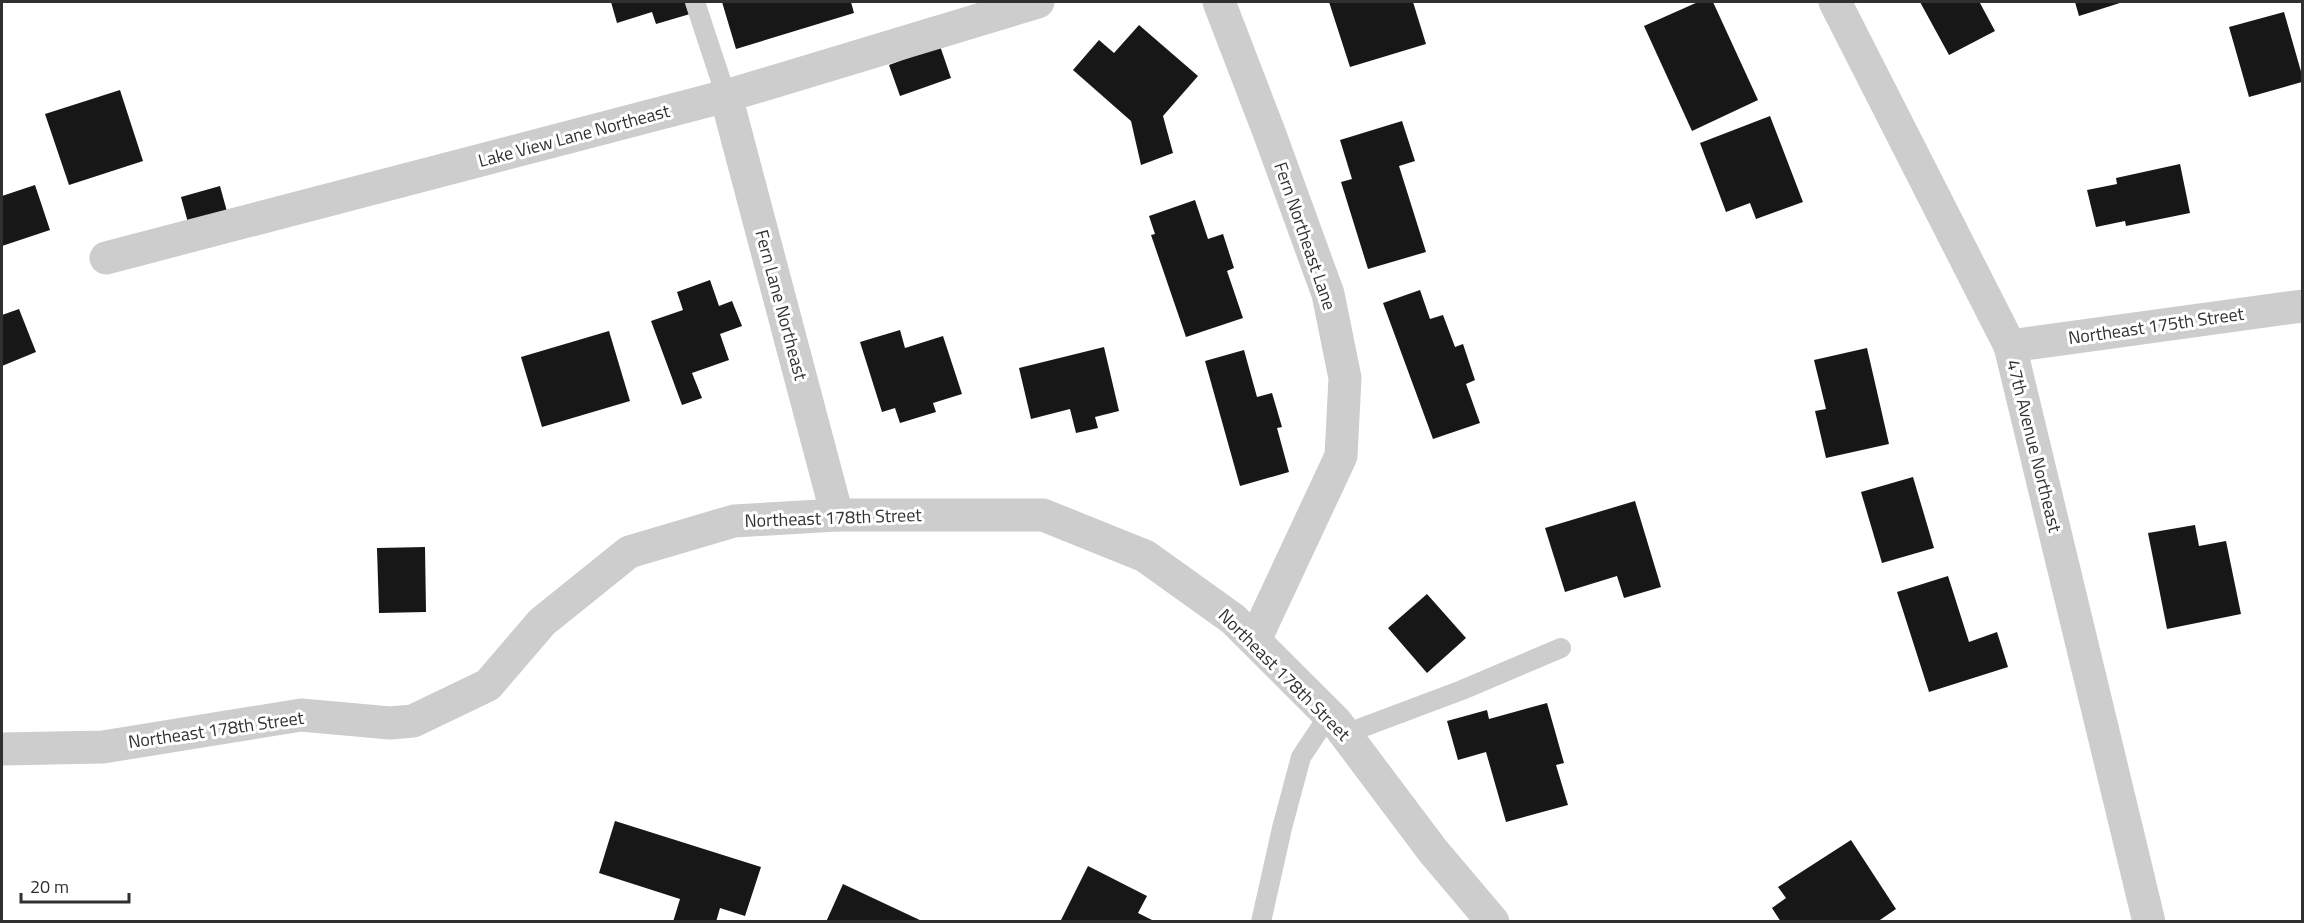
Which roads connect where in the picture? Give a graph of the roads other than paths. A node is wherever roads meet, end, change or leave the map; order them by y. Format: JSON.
{"nodes":[{"id":1,"x":694,"y":2,"type":"edge"},
{"id":2,"x":1038,"y":2,"type":"edge"},
{"id":3,"x":1219,"y":2,"type":"edge"},
{"id":4,"x":1835,"y":2,"type":"edge"},
{"id":5,"x":726,"y":96,"type":"junction"},
{"id":6,"x":106,"y":258,"type":"dead end"},
{"id":7,"x":2302,"y":306,"type":"edge"},
{"id":8,"x":2010,"y":346,"type":"junction"},
{"id":9,"x":837,"y":515,"type":"junction"},
{"id":10,"x":1254,"y":640,"type":"junction"},
{"id":11,"x":1562,"y":648,"type":"dead end"},
{"id":12,"x":1337,"y":724,"type":"junction"},
{"id":13,"x":2,"y":749,"type":"edge"},
{"id":14,"x":1261,"y":921,"type":"edge"},
{"id":15,"x":1493,"y":921,"type":"edge"},
{"id":16,"x":2149,"y":921,"type":"edge"}],
"edges":[{"from":1,"to":5,"type":"lane"},
{"from":2,"to":5,"type":"street","name":"Lake View Lane Northeast"},
{"from":3,"to":10,"type":"street","name":"Fern Northeast Lane"},
{"from":4,"to":8,"type":"street","name":"47th Avenue Northeast"},
{"from":5,"to":6,"type":"street","name":"Lake View Lane Northeast"},
{"from":5,"to":9,"type":"street","name":"Fern Lane Northeast"},
{"from":7,"to":8,"type":"street","name":"Northeast 175th Street"},
{"from":8,"to":16,"type":"street","name":"47th Avenue Northeast"},
{"from":9,"to":10,"type":"street","name":"Northeast 178th Street"},
{"from":9,"to":13,"type":"street","name":"Northeast 178th Street"},
{"from":10,"to":12,"type":"street","name":"Northeast 178th Street"},
{"from":11,"to":12,"type":"lane"},
{"from":12,"to":14,"type":"lane"},
{"from":12,"to":15,"type":"street","name":"Northeast 178th Street"}]}
